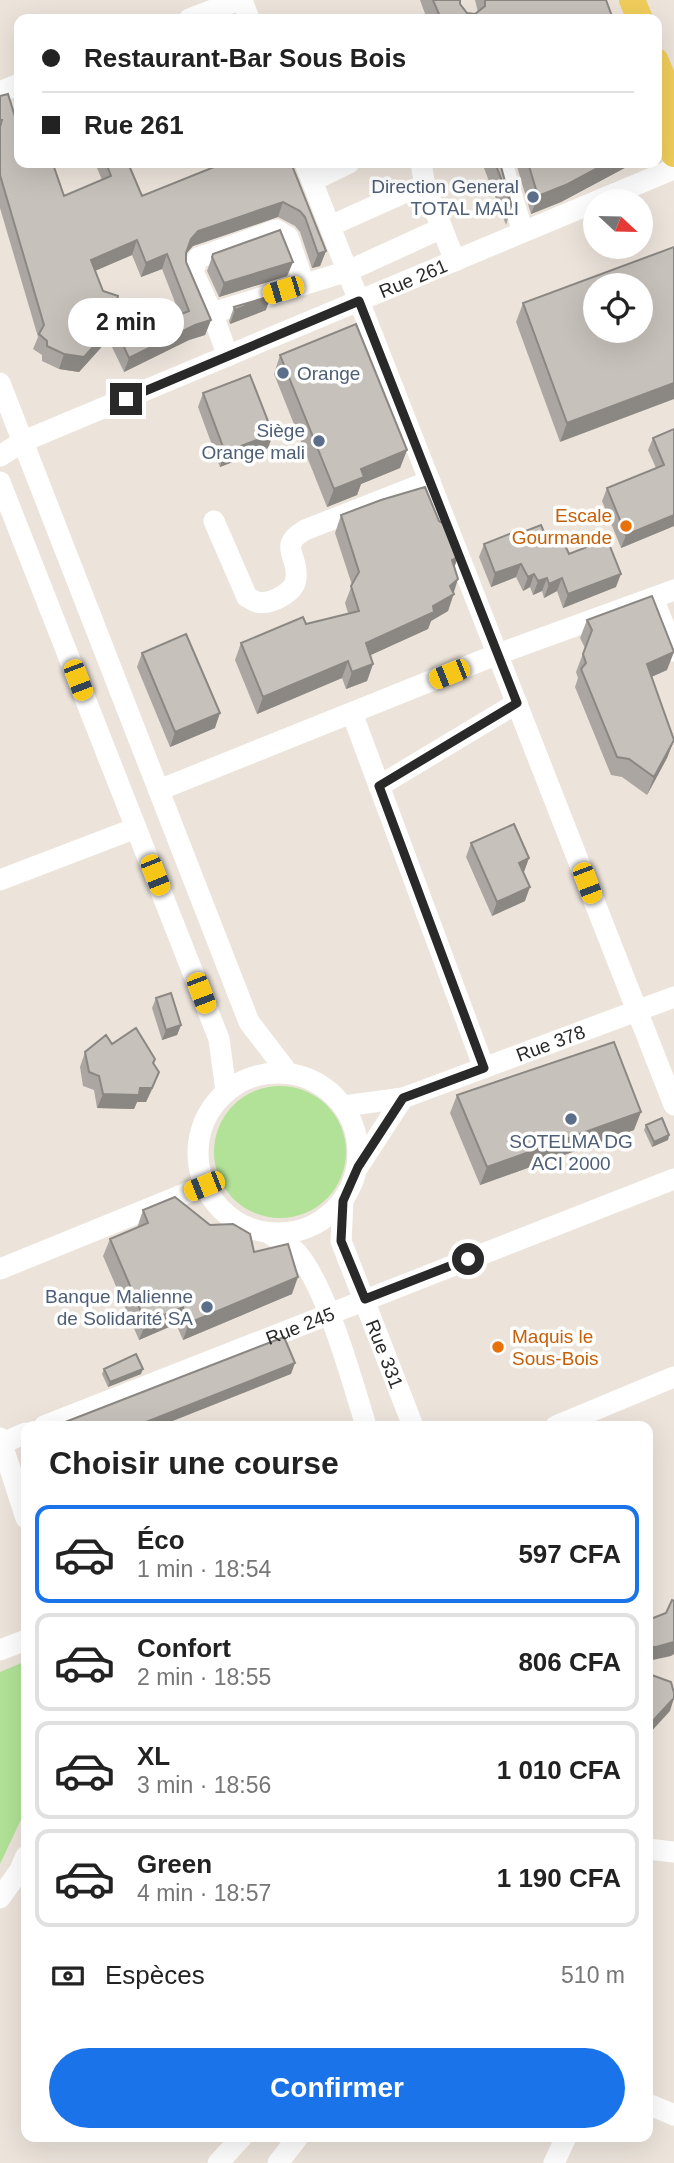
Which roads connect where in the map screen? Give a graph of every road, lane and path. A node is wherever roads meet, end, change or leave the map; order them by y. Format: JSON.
{"nodes":[{"id":1,"x":240,"y":0,"type":"edge"},
{"id":2,"x":202,"y":14,"type":"edge"},
{"id":3,"x":662,"y":76,"type":"edge"},
{"id":4,"x":674,"y":106,"type":"edge"},
{"id":5,"x":662,"y":123,"type":"edge"},
{"id":6,"x":674,"y":154,"type":"edge"},
{"id":7,"x":327,"y":168,"type":"edge"},
{"id":8,"x":422,"y":168,"type":"edge"},
{"id":9,"x":504,"y":168,"type":"edge"},
{"id":10,"x":674,"y":169,"type":"edge"},
{"id":11,"x":309,"y":172,"type":"edge"},
{"id":12,"x":425,"y":186,"type":"junction"},
{"id":13,"x":627,"y":189,"type":"edge"},
{"id":14,"x":583,"y":207,"type":"edge"},
{"id":15,"x":330,"y":226,"type":"junction"},
{"id":16,"x":442,"y":228,"type":"junction"},
{"id":17,"x":523,"y":232,"type":"junction"},
{"id":18,"x":455,"y":261,"type":"junction"},
{"id":19,"x":348,"y":271,"type":"junction"},
{"id":20,"x":304,"y":284,"type":"junction"},
{"id":21,"x":359,"y":301,"type":"junction"},
{"id":22,"x":212,"y":313,"type":"junction"},
{"id":23,"x":228,"y":356,"type":"junction"},
{"id":24,"x":0,"y":383,"type":"edge"},
{"id":25,"x":24,"y":441,"type":"junction"},
{"id":26,"x":0,"y":456,"type":"edge"},
{"id":27,"x":430,"y":481,"type":"junction"},
{"id":28,"x":0,"y":482,"type":"edge"},
{"id":29,"x":214,"y":521,"type":"dead end"},
{"id":30,"x":674,"y":590,"type":"edge"},
{"id":31,"x":653,"y":598,"type":"junction"},
{"id":32,"x":674,"y":651,"type":"edge"},
{"id":33,"x":498,"y":654,"type":"junction"},
{"id":34,"x":517,"y":703,"type":"junction"},
{"id":35,"x":352,"y":713,"type":"junction"},
{"id":36,"x":379,"y":786,"type":"junction"},
{"id":37,"x":159,"y":790,"type":"junction"},
{"id":38,"x":136,"y":828,"type":"junction"},
{"id":39,"x":0,"y":880,"type":"edge"},
{"id":40,"x":674,"y":997,"type":"edge"},
{"id":41,"x":637,"y":1011,"type":"junction"},
{"id":42,"x":484,"y":1068,"type":"junction"},
{"id":43,"x":288,"y":1073,"type":"junction"},
{"id":44,"x":226,"y":1091,"type":"junction"},
{"id":45,"x":403,"y":1098,"type":"junction"},
{"id":46,"x":674,"y":1105,"type":"edge"},
{"id":47,"x":344,"y":1106,"type":"junction"},
{"id":48,"x":358,"y":1167,"type":"junction"},
{"id":49,"x":674,"y":1179,"type":"edge"},
{"id":50,"x":204,"y":1186,"type":"junction"},
{"id":51,"x":343,"y":1201,"type":"junction"},
{"id":52,"x":270,"y":1234,"type":"junction"},
{"id":53,"x":0,"y":1269,"type":"edge"},
{"id":54,"x":365,"y":1299,"type":"junction"},
{"id":55,"x":329,"y":1314,"type":"junction"},
{"id":56,"x":674,"y":1377,"type":"edge"},
{"id":57,"x":57,"y":1421,"type":"edge"},
{"id":58,"x":364,"y":1421,"type":"edge"},
{"id":59,"x":411,"y":1421,"type":"edge"},
{"id":60,"x":568,"y":1421,"type":"edge"},
{"id":61,"x":21,"y":1435,"type":"edge"},
{"id":62,"x":1,"y":1441,"type":"edge"},
{"id":63,"x":21,"y":1503,"type":"edge"},
{"id":64,"x":21,"y":1642,"type":"edge"},
{"id":65,"x":0,"y":1650,"type":"edge"},
{"id":66,"x":653,"y":1850,"type":"edge"},
{"id":67,"x":674,"y":1852,"type":"edge"},
{"id":68,"x":21,"y":1868,"type":"edge"},
{"id":69,"x":0,"y":1898,"type":"edge"},
{"id":70,"x":653,"y":2106,"type":"edge"},
{"id":71,"x":674,"y":2115,"type":"edge"},
{"id":72,"x":237,"y":2142,"type":"edge"},
{"id":73,"x":294,"y":2142,"type":"edge"},
{"id":74,"x":564,"y":2142,"type":"edge"},
{"id":75,"x":218,"y":2163,"type":"edge"},
{"id":76,"x":278,"y":2163,"type":"edge"},
{"id":77,"x":554,"y":2163,"type":"edge"}],
"edges":[{"from":1,"to":2,"type":"street"},
{"from":3,"to":4,"type":"main road"},
{"from":5,"to":6,"type":"main road"},
{"from":7,"to":11,"type":"street"},
{"from":8,"to":12,"type":"street"},
{"from":9,"to":17,"type":"street"},
{"from":10,"to":13,"type":"street","name":"Rue 261"},
{"from":11,"to":15,"type":"street"},
{"from":12,"to":15,"type":"street"},
{"from":12,"to":16,"type":"street"},
{"from":14,"to":17,"type":"street","name":"Rue 261"},
{"from":15,"to":19,"type":"street"},
{"from":16,"to":18,"type":"street"},
{"from":16,"to":19,"type":"street"},
{"from":17,"to":18,"type":"street","name":"Rue 261"},
{"from":18,"to":21,"type":"street","name":"Rue 261"},
{"from":19,"to":20,"type":"street"},
{"from":19,"to":21,"type":"street"},
{"from":20,"to":22,"type":"street"},
{"from":20,"to":22,"type":"street"},
{"from":21,"to":23,"type":"street","name":"Rue 261"},
{"from":21,"to":27,"type":"street"},
{"from":22,"to":23,"type":"street"},
{"from":23,"to":25,"type":"street","name":"Rue 261"},
{"from":24,"to":25,"type":"street"},
{"from":25,"to":26,"type":"street","name":"Rue 261"},
{"from":25,"to":37,"type":"street"},
{"from":27,"to":29,"type":"street"},
{"from":27,"to":33,"type":"street"},
{"from":28,"to":38,"type":"street"},
{"from":30,"to":31,"type":"street"},
{"from":31,"to":32,"type":"street"},
{"from":31,"to":33,"type":"street"},
{"from":33,"to":34,"type":"street"},
{"from":33,"to":35,"type":"street"},
{"from":34,"to":36,"type":"street"},
{"from":34,"to":41,"type":"street"},
{"from":35,"to":36,"type":"street"},
{"from":35,"to":37,"type":"street"},
{"from":36,"to":42,"type":"street"},
{"from":37,"to":43,"type":"street"},
{"from":38,"to":39,"type":"street"},
{"from":38,"to":44,"type":"street"},
{"from":40,"to":41,"type":"street","name":"Rue 378"},
{"from":41,"to":42,"type":"street","name":"Rue 378"},
{"from":41,"to":46,"type":"street"},
{"from":42,"to":45,"type":"street","name":"Rue 378"},
{"from":43,"to":44,"type":"street"},
{"from":43,"to":47,"type":"street"},
{"from":44,"to":50,"type":"street"},
{"from":45,"to":47,"type":"street","name":"Rue 378"},
{"from":45,"to":48,"type":"street"},
{"from":47,"to":48,"type":"street"},
{"from":48,"to":51,"type":"street"},
{"from":49,"to":54,"type":"street","name":"Rue 245"},
{"from":50,"to":52,"type":"street"},
{"from":50,"to":53,"type":"street"},
{"from":51,"to":52,"type":"street"},
{"from":51,"to":54,"type":"street","name":"Rue 331"},
{"from":52,"to":55,"type":"street","name":"Rue 331"},
{"from":54,"to":55,"type":"street","name":"Rue 245"},
{"from":54,"to":59,"type":"street","name":"Rue 331"},
{"from":55,"to":57,"type":"street","name":"Rue 245"},
{"from":55,"to":58,"type":"street","name":"Rue 331"},
{"from":56,"to":60,"type":"street"},
{"from":61,"to":62,"type":"street"},
{"from":62,"to":63,"type":"street"},
{"from":64,"to":65,"type":"street"},
{"from":66,"to":67,"type":"street"},
{"from":68,"to":69,"type":"street"},
{"from":70,"to":71,"type":"street"},
{"from":72,"to":75,"type":"street"},
{"from":73,"to":76,"type":"street"},
{"from":74,"to":77,"type":"street"}]}
